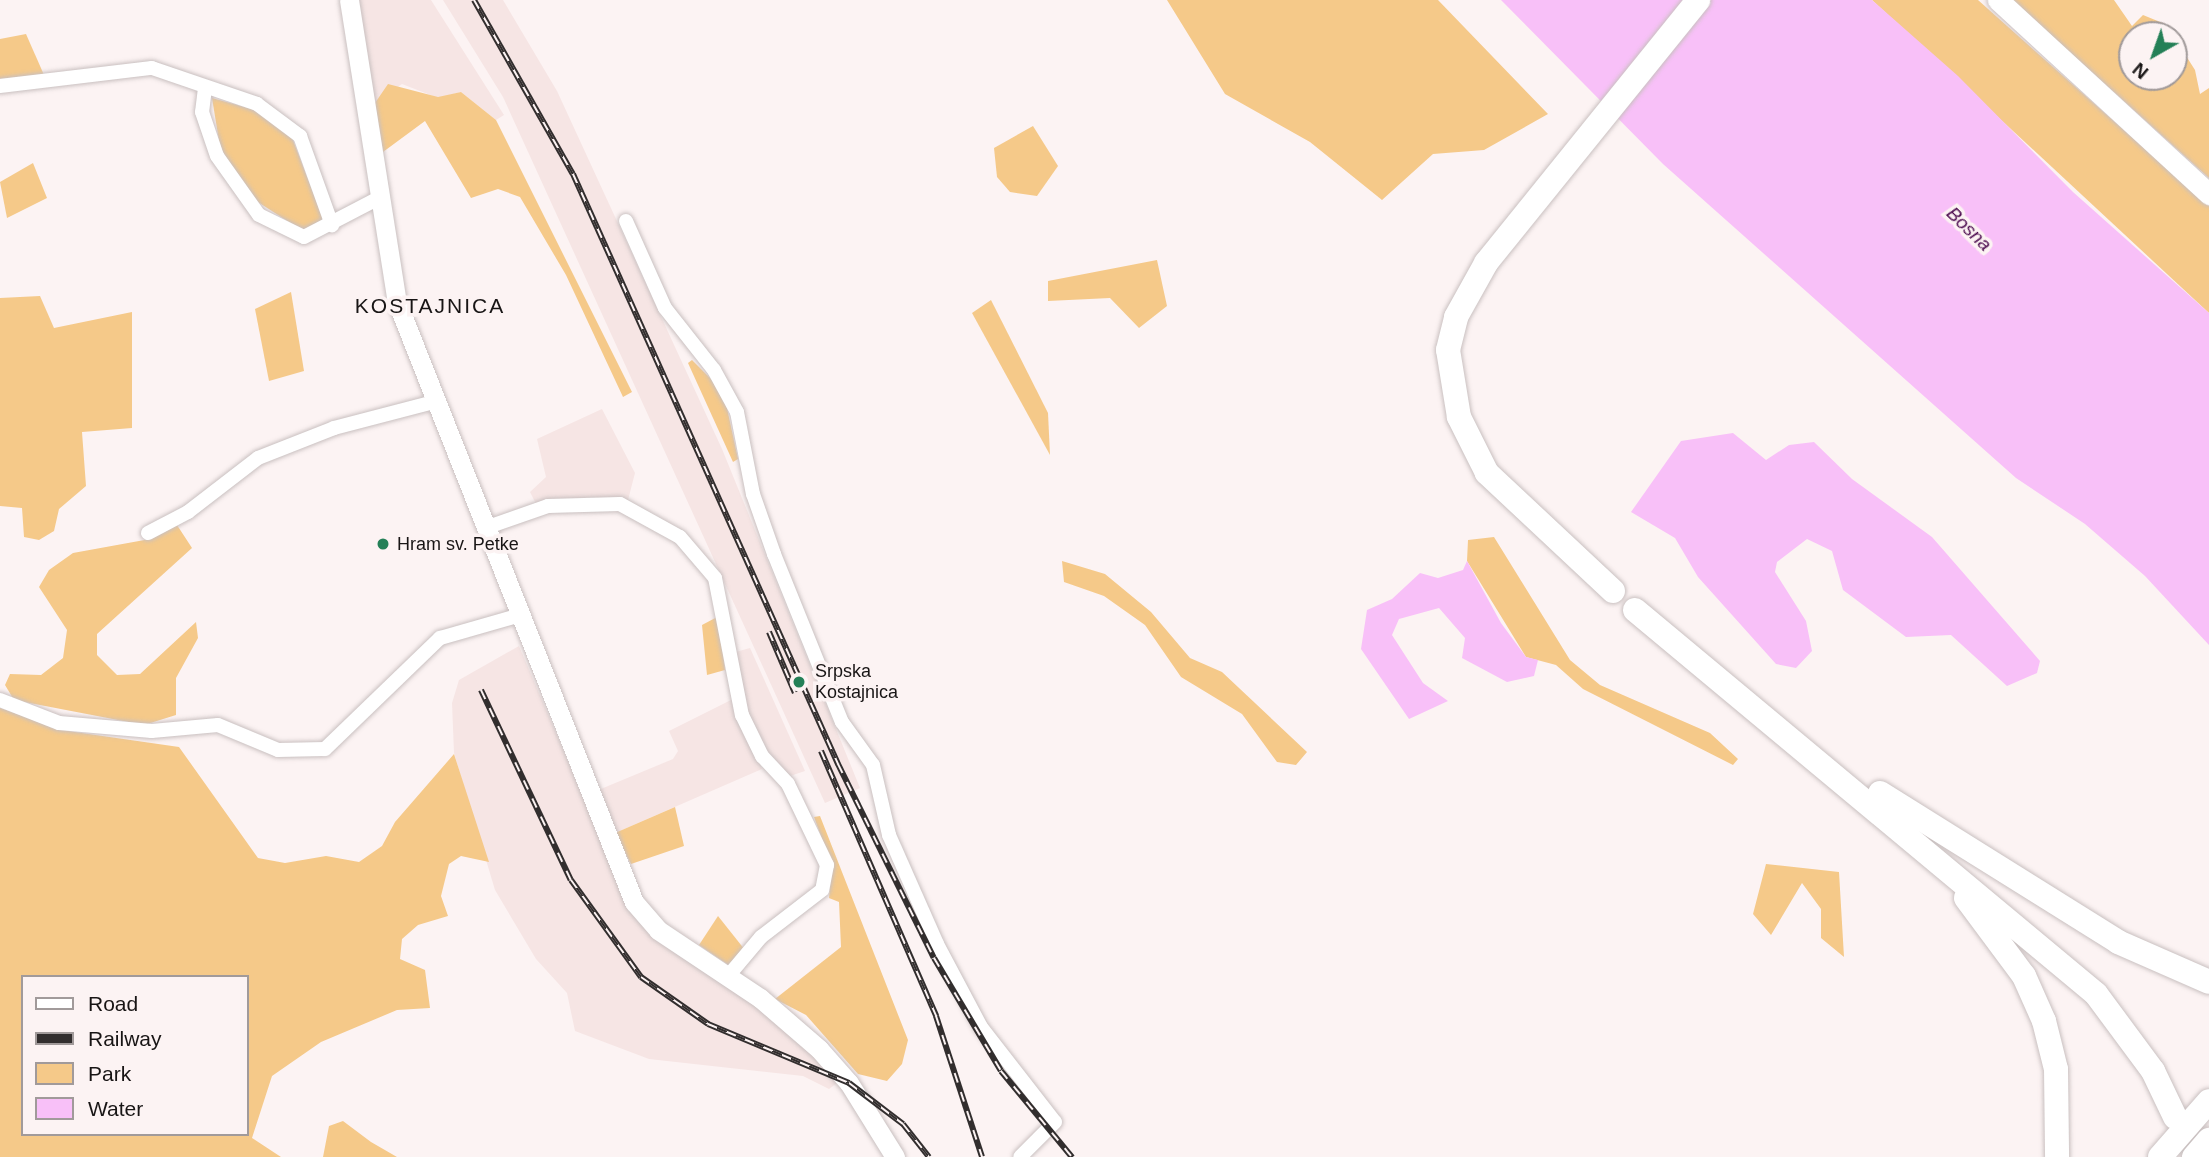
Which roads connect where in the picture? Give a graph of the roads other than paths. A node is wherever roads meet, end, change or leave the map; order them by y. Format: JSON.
{"nodes":[{"id":1,"x":349,"y":0,"type":"edge"},
{"id":2,"x":1698,"y":0,"type":"edge"},
{"id":3,"x":1998,"y":0,"type":"edge"},
{"id":4,"x":0,"y":86,"type":"edge"},
{"id":5,"x":205,"y":88,"type":"junction"},
{"id":6,"x":2209,"y":194,"type":"edge"},
{"id":7,"x":379,"y":198,"type":"junction"},
{"id":8,"x":626,"y":220,"type":"dead end"},
{"id":9,"x":332,"y":225,"type":"junction"},
{"id":10,"x":434,"y":402,"type":"junction"},
{"id":11,"x":485,"y":528,"type":"junction"},
{"id":12,"x":148,"y":533,"type":"dead end"},
{"id":13,"x":1613,"y":591,"type":"dead end"},
{"id":14,"x":1635,"y":610,"type":"dead end"},
{"id":15,"x":521,"y":615,"type":"junction"},
{"id":16,"x":0,"y":700,"type":"edge"},
{"id":17,"x":1782,"y":729,"type":"junction"},
{"id":18,"x":1896,"y":824,"type":"junction"},
{"id":19,"x":729,"y":975,"type":"junction"},
{"id":20,"x":2209,"y":982,"type":"edge"},
{"id":21,"x":2209,"y":1101,"type":"edge"},
{"id":22,"x":2175,"y":1117,"type":"dead end"},
{"id":23,"x":895,"y":1157,"type":"edge"},
{"id":24,"x":1020,"y":1157,"type":"edge"},
{"id":25,"x":2057,"y":1157,"type":"edge"},
{"id":26,"x":2160,"y":1157,"type":"edge"}],
"edges":[{"from":1,"to":7,"type":"main road"},
{"from":2,"to":13,"type":"highway"},
{"from":3,"to":6,"type":"main road"},
{"from":4,"to":5,"type":"street"},
{"from":5,"to":9,"type":"street"},
{"from":5,"to":9,"type":"street"},
{"from":7,"to":9,"type":"street"},
{"from":7,"to":10,"type":"main road"},
{"from":8,"to":24,"type":"street"},
{"from":10,"to":11,"type":"main road"},
{"from":10,"to":12,"type":"street"},
{"from":11,"to":15,"type":"main road"},
{"from":11,"to":19,"type":"street"},
{"from":14,"to":17,"type":"highway"},
{"from":15,"to":16,"type":"street"},
{"from":15,"to":19,"type":"main road"},
{"from":17,"to":18,"type":"highway"},
{"from":17,"to":20,"type":"highway"},
{"from":18,"to":22,"type":"highway"},
{"from":18,"to":25,"type":"highway"},
{"from":19,"to":23,"type":"main road"},
{"from":21,"to":26,"type":"highway"}]}
